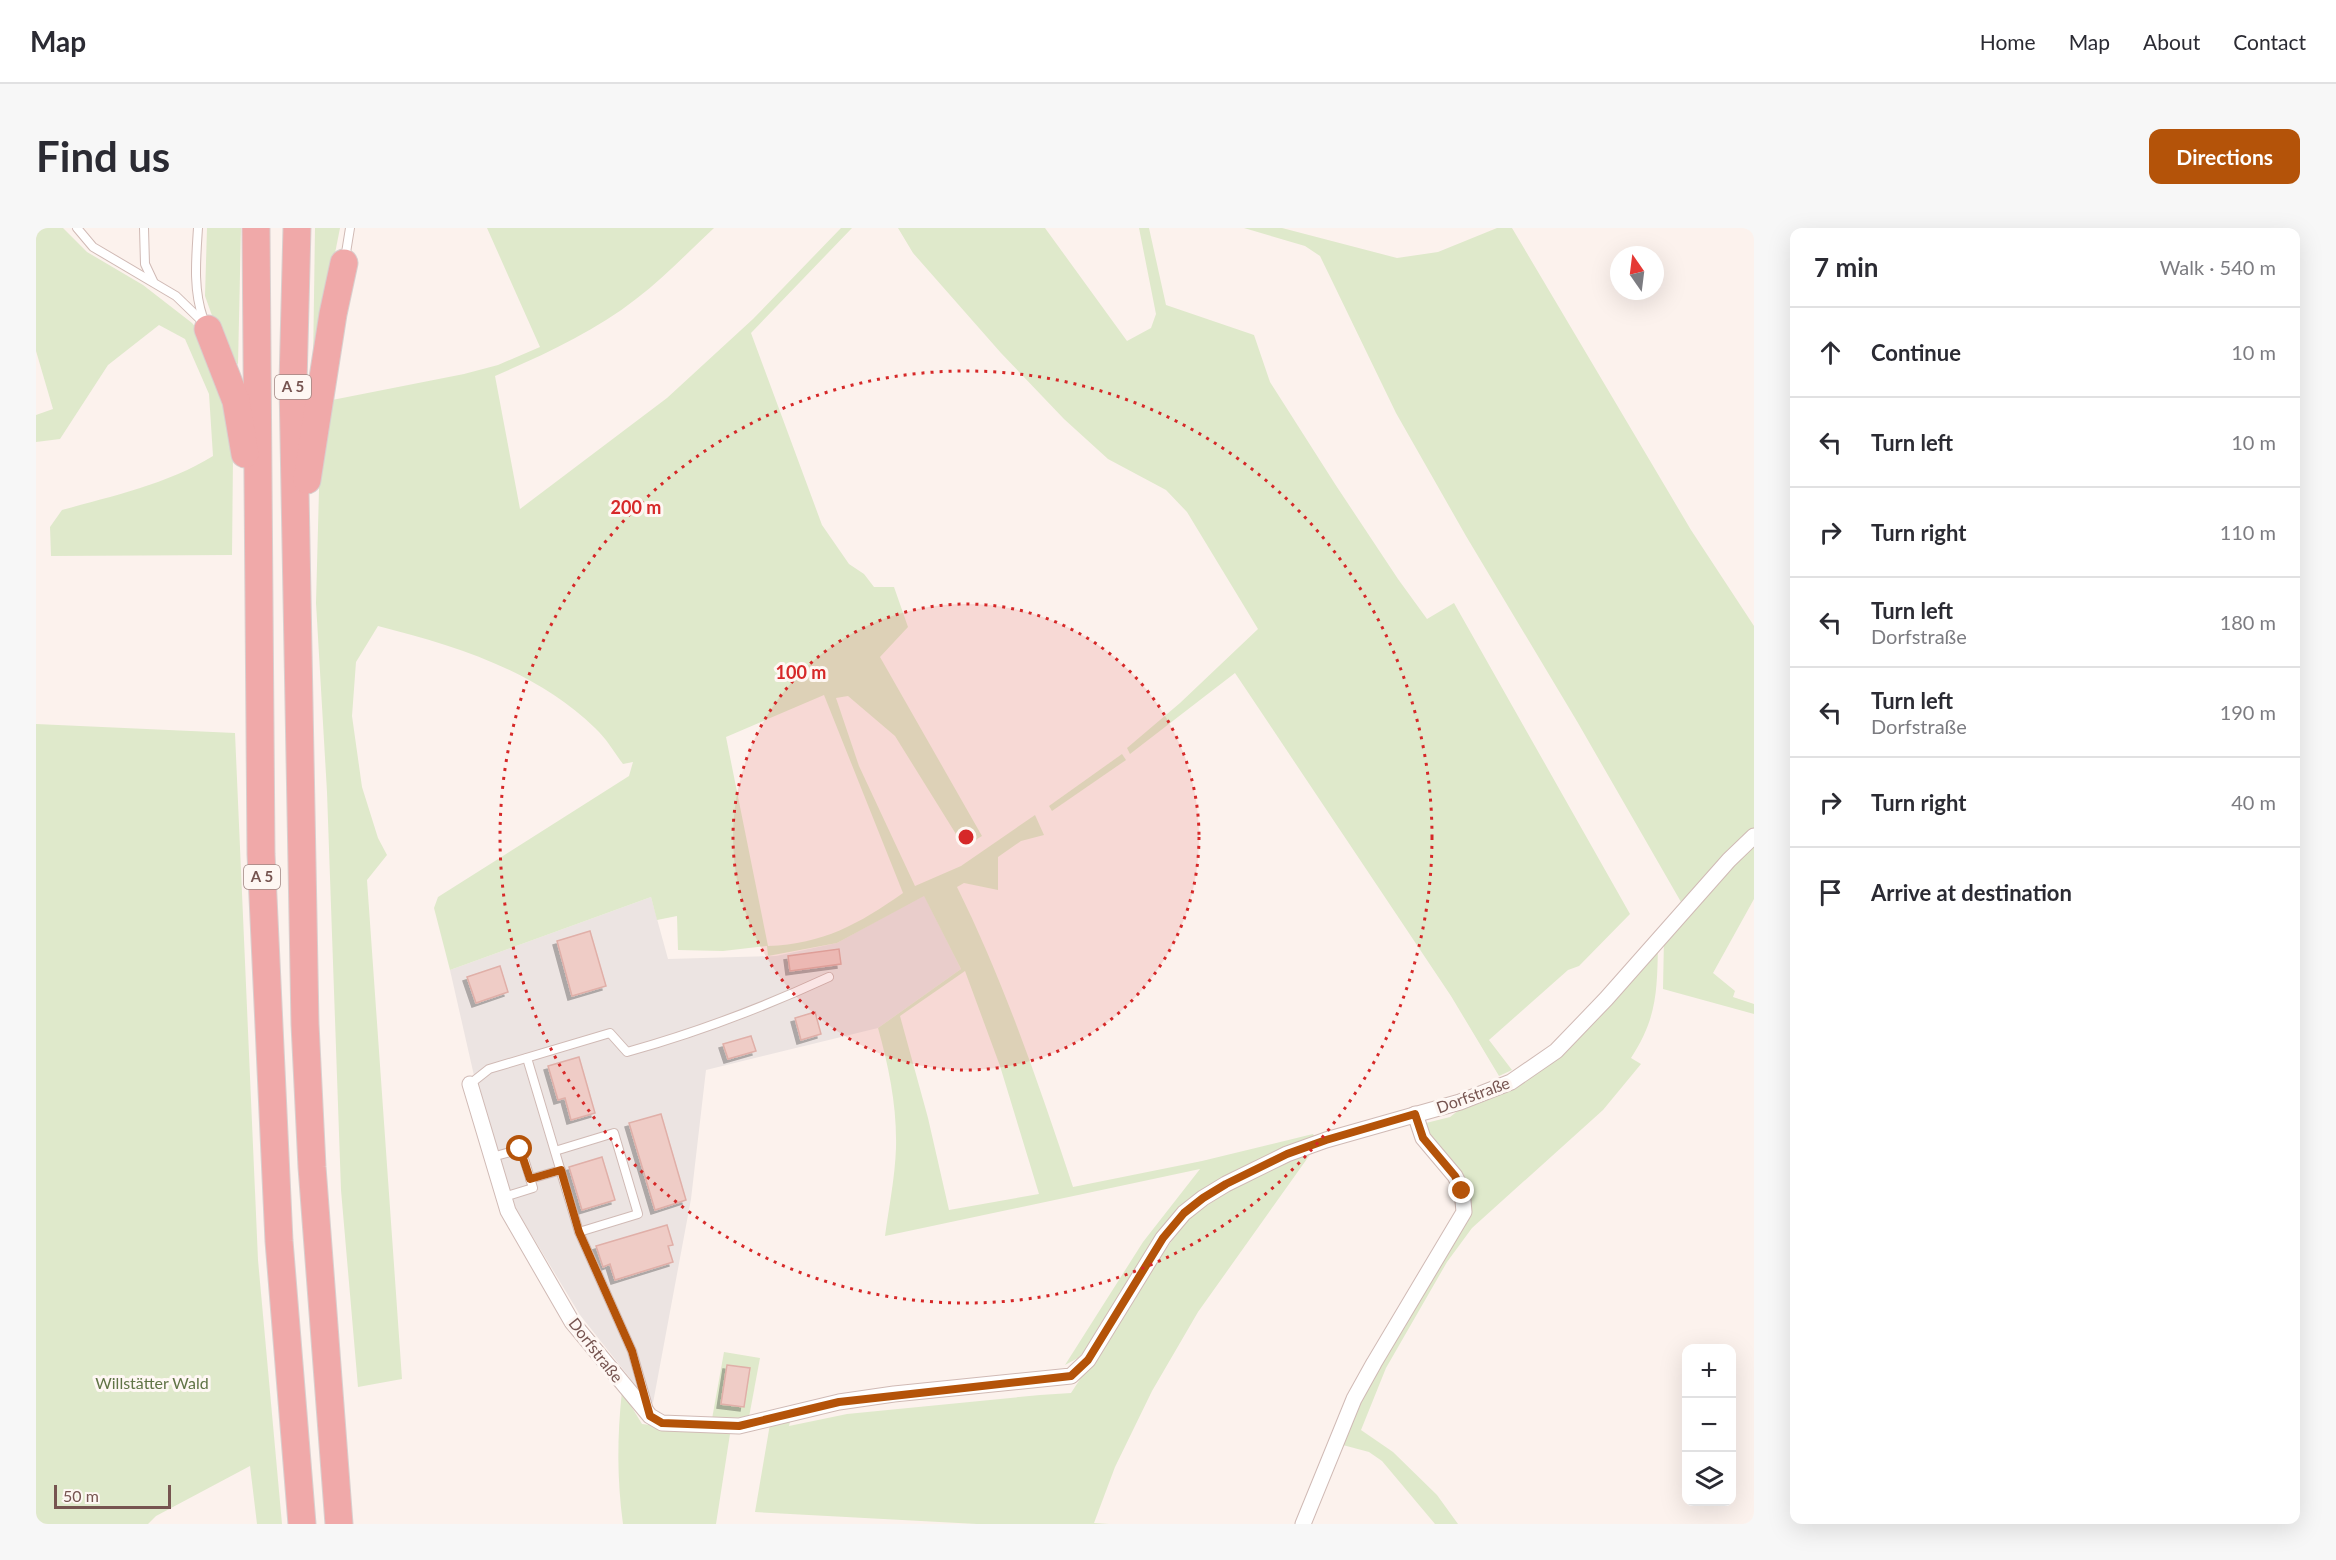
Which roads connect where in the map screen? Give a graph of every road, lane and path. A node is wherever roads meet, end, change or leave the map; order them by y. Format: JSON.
{"nodes":[{"id":1,"x":76,"y":228,"type":"edge"},
{"id":2,"x":144,"y":228,"type":"edge"},
{"id":3,"x":198,"y":228,"type":"edge"},
{"id":4,"x":256,"y":228,"type":"edge"},
{"id":5,"x":297,"y":228,"type":"edge"},
{"id":6,"x":350,"y":228,"type":"edge"},
{"id":7,"x":356,"y":228,"type":"edge"},
{"id":8,"x":346,"y":255,"type":"junction"},
{"id":9,"x":153,"y":281,"type":"junction"},
{"id":10,"x":206,"y":326,"type":"junction"},
{"id":11,"x":295,"y":546,"type":"junction"},
{"id":12,"x":258,"y":564,"type":"junction"},
{"id":13,"x":1754,"y":836,"type":"edge"},
{"id":14,"x":829,"y":977,"type":"dead end"},
{"id":15,"x":527,"y":1058,"type":"junction"},
{"id":16,"x":470,"y":1084,"type":"joint"},
{"id":17,"x":1415,"y":1114,"type":"junction"},
{"id":18,"x":555,"y":1151,"type":"junction"},
{"id":19,"x":492,"y":1157,"type":"junction"},
{"id":20,"x":561,"y":1170,"type":"junction"},
{"id":21,"x":530,"y":1179,"type":"junction"},
{"id":22,"x":504,"y":1197,"type":"junction"},
{"id":23,"x":579,"y":1232,"type":"junction"},
{"id":24,"x":650,"y":1416,"type":"junction"},
{"id":25,"x":303,"y":1524,"type":"edge"},
{"id":26,"x":339,"y":1524,"type":"edge"},
{"id":27,"x":1303,"y":1524,"type":"edge"}],
"edges":[{"from":1,"to":9,"type":"lane"},
{"from":2,"to":9,"type":"lane"},
{"from":3,"to":10,"type":"lane"},
{"from":4,"to":12,"type":"highway","number":"A 5"},
{"from":5,"to":11,"type":"highway","number":"A 5"},
{"from":6,"to":8,"type":"lane"},
{"from":7,"to":8,"type":"lane"},
{"from":8,"to":11,"type":"highway"},
{"from":9,"to":10,"type":"lane"},
{"from":10,"to":12,"type":"highway"},
{"from":11,"to":26,"type":"highway","number":"A 5"},
{"from":12,"to":25,"type":"highway","number":"A 5"},
{"from":13,"to":17,"type":"street","name":"Dorfstraße"},
{"from":14,"to":15,"type":"lane"},
{"from":15,"to":16,"type":"lane"},
{"from":15,"to":18,"type":"lane"},
{"from":16,"to":19,"type":"street","name":"Dorfstraße"},
{"from":17,"to":24,"type":"street","name":"Dorfstraße"},
{"from":17,"to":27,"type":"street"},
{"from":18,"to":20,"type":"lane"},
{"from":18,"to":23,"type":"lane"},
{"from":19,"to":21,"type":"lane"},
{"from":19,"to":22,"type":"street","name":"Dorfstraße"},
{"from":20,"to":21,"type":"lane"},
{"from":20,"to":23,"type":"lane"},
{"from":21,"to":22,"type":"lane"},
{"from":22,"to":24,"type":"street","name":"Dorfstraße"},
{"from":23,"to":24,"type":"lane"}]}
